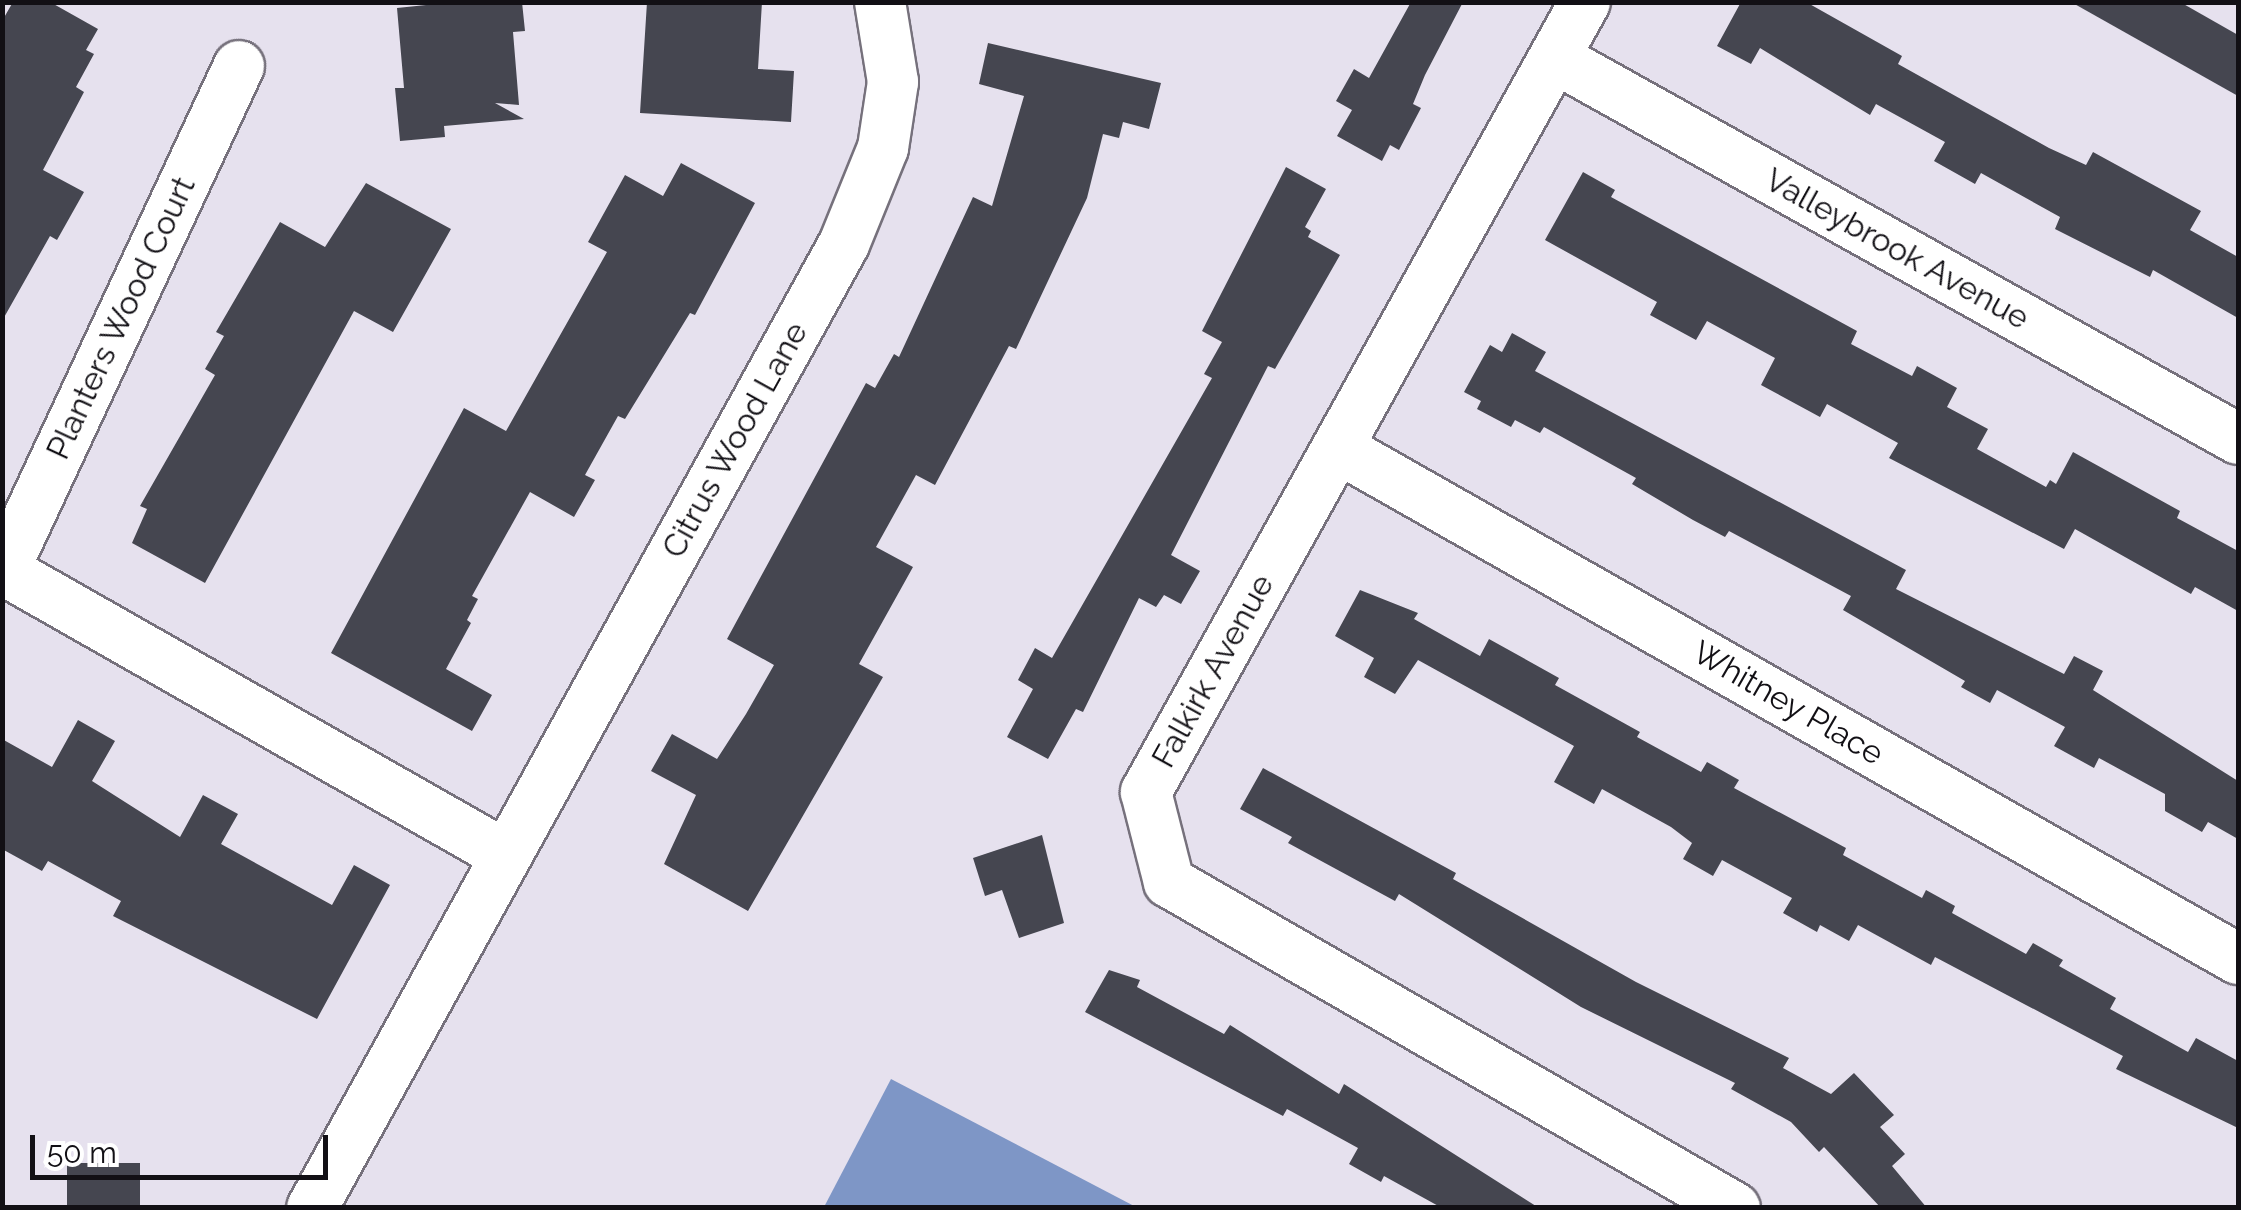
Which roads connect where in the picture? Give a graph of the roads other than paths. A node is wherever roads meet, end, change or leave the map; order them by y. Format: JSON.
{"nodes":[{"id":1,"x":880,"y":2,"type":"edge"},
{"id":2,"x":1585,"y":2,"type":"edge"},
{"id":3,"x":1555,"y":58,"type":"junction"},
{"id":4,"x":239,"y":66,"type":"dead end"},
{"id":5,"x":2238,"y":439,"type":"edge"},
{"id":6,"x":1338,"y":448,"type":"junction"},
{"id":7,"x":3,"y":569,"type":"edge"},
{"id":8,"x":505,"y":855,"type":"junction"},
{"id":9,"x":2238,"y":958,"type":"edge"},
{"id":10,"x":312,"y":1208,"type":"edge"},
{"id":11,"x":1735,"y":1208,"type":"edge"}],
"edges":[{"from":1,"to":8,"type":"street","name":"Citrus Wood Lane"},
{"from":2,"to":3,"type":"street","name":"Falkirk Avenue"},
{"from":3,"to":5,"type":"street","name":"Valleybrook Avenue"},
{"from":3,"to":6,"type":"street","name":"Falkirk Avenue"},
{"from":4,"to":7,"type":"street","name":"Planters Wood Court"},
{"from":6,"to":9,"type":"street","name":"Whitney Place"},
{"from":6,"to":11,"type":"street","name":"Falkirk Avenue"},
{"from":7,"to":8,"type":"street"},
{"from":8,"to":10,"type":"street","name":"Citrus Wood Lane"}]}
